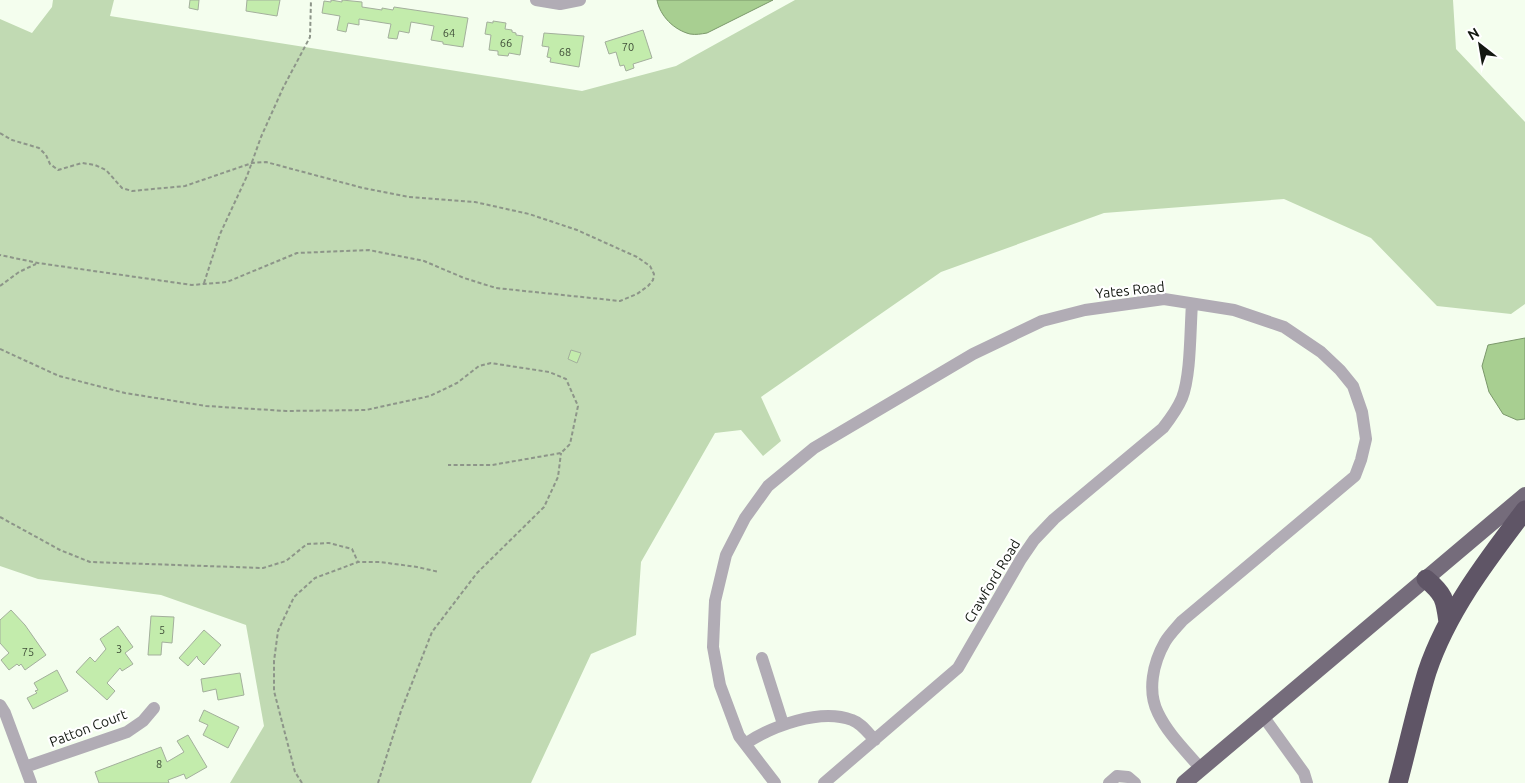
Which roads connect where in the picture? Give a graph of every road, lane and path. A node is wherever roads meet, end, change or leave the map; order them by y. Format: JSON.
{"nodes":[{"id":1,"x":310,"y":0,"type":"edge"},
{"id":2,"x":536,"y":0,"type":"edge"},
{"id":3,"x":580,"y":0,"type":"edge"},
{"id":4,"x":0,"y":133,"type":"edge"},
{"id":5,"x":252,"y":164,"type":"junction"},
{"id":6,"x":0,"y":255,"type":"edge"},
{"id":7,"x":38,"y":263,"type":"junction"},
{"id":8,"x":204,"y":284,"type":"junction"},
{"id":9,"x":0,"y":286,"type":"edge"},
{"id":10,"x":1192,"y":304,"type":"junction"},
{"id":11,"x":0,"y":349,"type":"edge"},
{"id":12,"x":561,"y":453,"type":"junction"},
{"id":13,"x":448,"y":465,"type":"dead end"},
{"id":14,"x":1525,"y":496,"type":"edge"},
{"id":15,"x":1525,"y":510,"type":"edge"},
{"id":16,"x":0,"y":517,"type":"edge"},
{"id":17,"x":358,"y":562,"type":"junction"},
{"id":18,"x":439,"y":572,"type":"dead end"},
{"id":19,"x":1426,"y":579,"type":"junction"},
{"id":20,"x":1448,"y":622,"type":"junction"},
{"id":21,"x":762,"y":658,"type":"dead end"},
{"id":22,"x":0,"y":705,"type":"edge"},
{"id":23,"x":154,"y":708,"type":"dead end"},
{"id":24,"x":1263,"y":716,"type":"junction"},
{"id":25,"x":783,"y":724,"type":"junction"},
{"id":26,"x":874,"y":740,"type":"junction"},
{"id":27,"x":745,"y":744,"type":"junction"},
{"id":28,"x":25,"y":767,"type":"junction"},
{"id":29,"x":1201,"y":769,"type":"junction"},
{"id":30,"x":31,"y":783,"type":"edge"},
{"id":31,"x":302,"y":783,"type":"edge"},
{"id":32,"x":378,"y":783,"type":"edge"},
{"id":33,"x":775,"y":783,"type":"edge"},
{"id":34,"x":824,"y":783,"type":"edge"},
{"id":35,"x":1108,"y":783,"type":"edge"},
{"id":36,"x":1135,"y":783,"type":"edge"},
{"id":37,"x":1184,"y":783,"type":"edge"},
{"id":38,"x":1307,"y":783,"type":"edge"},
{"id":39,"x":1398,"y":783,"type":"edge"}],
"edges":[{"from":1,"to":5,"type":"path"},
{"from":2,"to":3,"type":"street"},
{"from":4,"to":5,"type":"path"},
{"from":5,"to":8,"type":"path"},
{"from":5,"to":8,"type":"path"},
{"from":6,"to":7,"type":"path"},
{"from":7,"to":8,"type":"path"},
{"from":7,"to":9,"type":"path"},
{"from":10,"to":26,"type":"street","name":"Crawford Road"},
{"from":10,"to":27,"type":"street","name":"Yates Road"},
{"from":10,"to":29,"type":"street","name":"Yates Road"},
{"from":11,"to":12,"type":"path"},
{"from":12,"to":13,"type":"path"},
{"from":12,"to":32,"type":"path"},
{"from":14,"to":19,"type":"main road"},
{"from":15,"to":20,"type":"highway"},
{"from":16,"to":17,"type":"path"},
{"from":17,"to":18,"type":"path"},
{"from":17,"to":31,"type":"path"},
{"from":19,"to":20,"type":"highway"},
{"from":19,"to":24,"type":"main road"},
{"from":20,"to":39,"type":"highway"},
{"from":21,"to":25,"type":"street"},
{"from":22,"to":28,"type":"street"},
{"from":23,"to":28,"type":"street","name":"Patton Court"},
{"from":24,"to":29,"type":"main road"},
{"from":24,"to":38,"type":"street"},
{"from":25,"to":26,"type":"street"},
{"from":25,"to":27,"type":"street"},
{"from":26,"to":34,"type":"street","name":"Crawford Road"},
{"from":27,"to":33,"type":"street","name":"Yates Road"},
{"from":28,"to":30,"type":"street"},
{"from":29,"to":37,"type":"main road"},
{"from":35,"to":36,"type":"street"}]}
